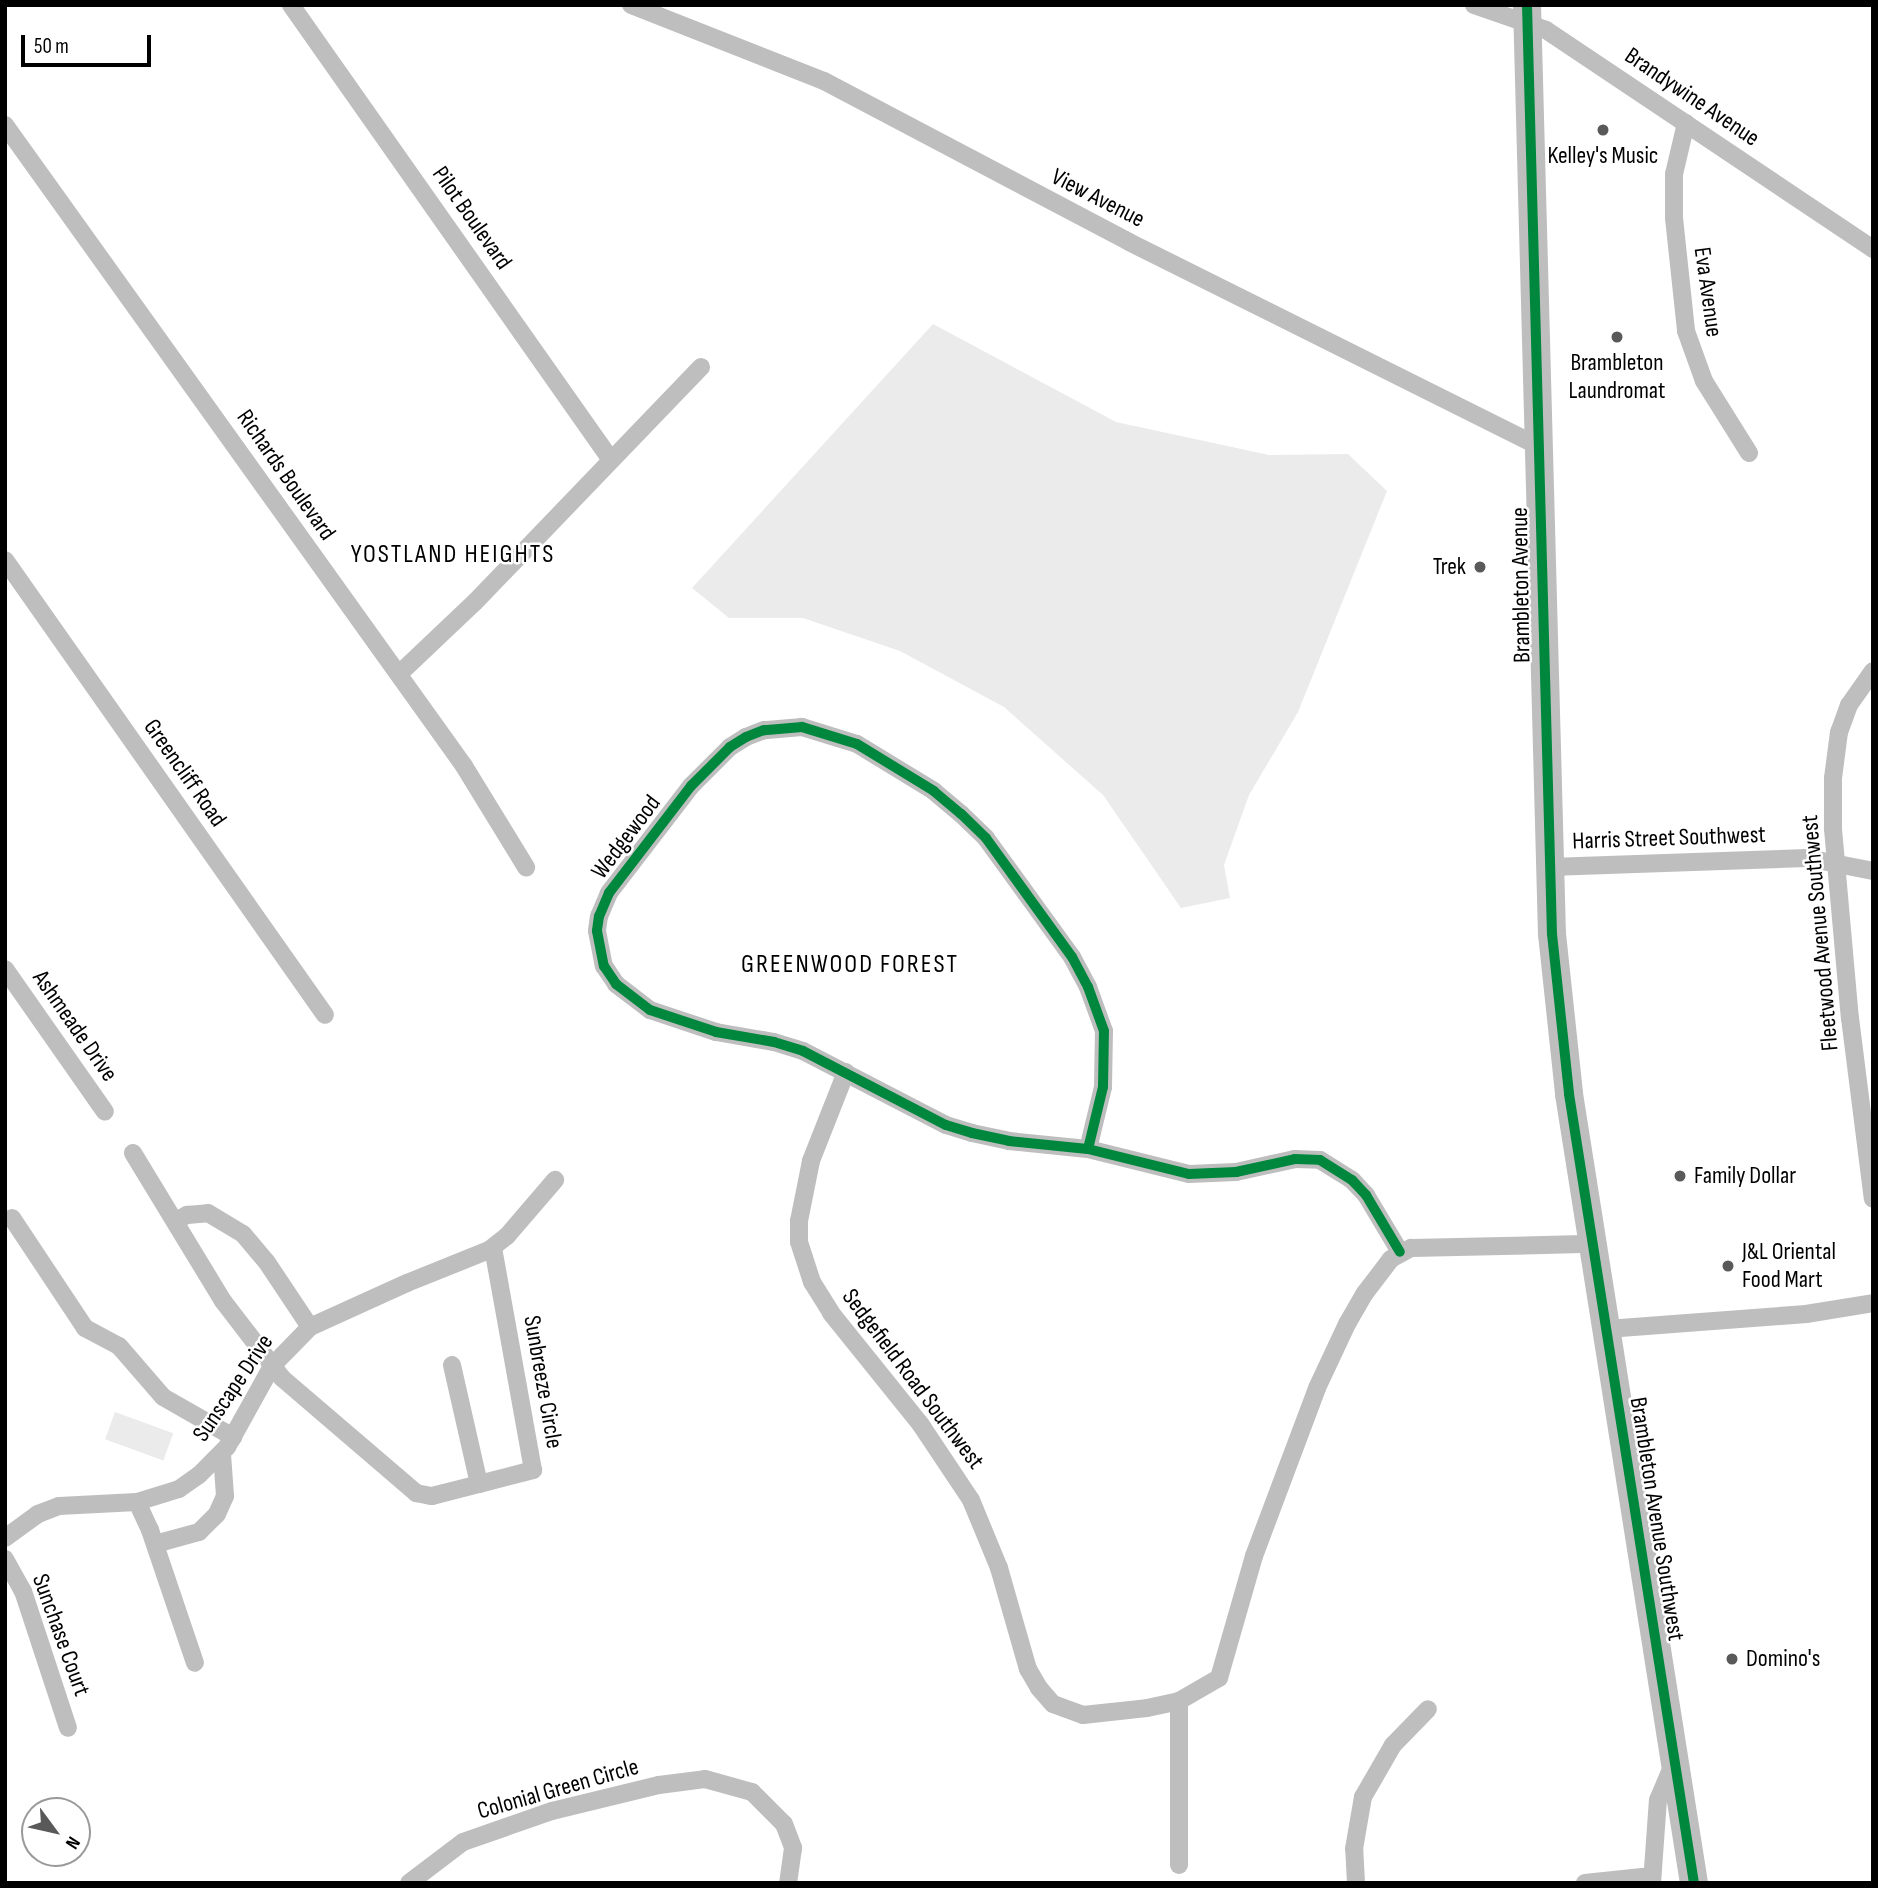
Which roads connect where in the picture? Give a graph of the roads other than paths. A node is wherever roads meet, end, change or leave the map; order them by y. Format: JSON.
{"nodes":[{"id":1,"x":291,"y":5,"type":"edge"},
{"id":2,"x":631,"y":5,"type":"edge"},
{"id":3,"x":1474,"y":5,"type":"edge"},
{"id":4,"x":1527,"y":13,"type":"edge"},
{"id":5,"x":1686,"y":123,"type":"junction"},
{"id":6,"x":5,"y":125,"type":"edge"},
{"id":7,"x":1873,"y":249,"type":"edge"},
{"id":8,"x":701,"y":367,"type":"dead end"},
{"id":9,"x":1538,"y":446,"type":"junction"},
{"id":10,"x":1749,"y":453,"type":"dead end"},
{"id":11,"x":611,"y":460,"type":"junction"},
{"id":12,"x":5,"y":560,"type":"edge"},
{"id":13,"x":1873,"y":671,"type":"edge"},
{"id":14,"x":399,"y":674,"type":"junction"},
{"id":15,"x":1835,"y":861,"type":"junction"},
{"id":16,"x":526,"y":867,"type":"dead end"},
{"id":17,"x":1550,"y":867,"type":"junction"},
{"id":18,"x":1873,"y":870,"type":"edge"},
{"id":19,"x":5,"y":969,"type":"edge"},
{"id":20,"x":325,"y":1015,"type":"dead end"},
{"id":21,"x":846,"y":1072,"type":"junction"},
{"id":22,"x":105,"y":1112,"type":"dead end"},
{"id":23,"x":1088,"y":1149,"type":"junction"},
{"id":24,"x":133,"y":1153,"type":"dead end"},
{"id":25,"x":1581,"y":1162,"type":"joint"},
{"id":26,"x":555,"y":1180,"type":"dead end"},
{"id":27,"x":1873,"y":1199,"type":"edge"},
{"id":28,"x":12,"y":1219,"type":"dead end"},
{"id":29,"x":176,"y":1222,"type":"junction"},
{"id":30,"x":1593,"y":1244,"type":"junction"},
{"id":31,"x":493,"y":1248,"type":"junction"},
{"id":32,"x":1400,"y":1252,"type":"junction"},
{"id":33,"x":1873,"y":1303,"type":"edge"},
{"id":34,"x":310,"y":1327,"type":"junction"},
{"id":35,"x":1607,"y":1329,"type":"junction"},
{"id":36,"x":452,"y":1365,"type":"dead end"},
{"id":37,"x":272,"y":1366,"type":"junction"},
{"id":38,"x":233,"y":1437,"type":"junction"},
{"id":39,"x":222,"y":1454,"type":"junction"},
{"id":40,"x":479,"y":1483,"type":"junction"},
{"id":41,"x":137,"y":1503,"type":"junction"},
{"id":42,"x":5,"y":1538,"type":"edge"},
{"id":43,"x":155,"y":1544,"type":"junction"},
{"id":44,"x":5,"y":1559,"type":"edge"},
{"id":45,"x":195,"y":1662,"type":"dead end"},
{"id":46,"x":1179,"y":1701,"type":"junction"},
{"id":47,"x":1428,"y":1709,"type":"dead end"},
{"id":48,"x":68,"y":1728,"type":"dead end"},
{"id":49,"x":1673,"y":1764,"type":"junction"},
{"id":50,"x":1179,"y":1866,"type":"dead end"},
{"id":51,"x":1652,"y":1880,"type":"edge"},
{"id":52,"x":791,"y":1881,"type":"edge"},
{"id":53,"x":409,"y":1883,"type":"edge"},
{"id":54,"x":1356,"y":1883,"type":"edge"},
{"id":55,"x":1585,"y":1883,"type":"edge"},
{"id":56,"x":1693,"y":1883,"type":"edge"}],
"edges":[{"from":1,"to":11,"type":"street","name":"Pilot Boulevard"},
{"from":2,"to":9,"type":"street","name":"View Avenue"},
{"from":3,"to":4,"type":"street","name":"Brandywine Avenue"},
{"from":4,"to":5,"type":"street","name":"Brandywine Avenue"},
{"from":4,"to":9,"type":"main road","name":"Brambleton Avenue"},
{"from":5,"to":7,"type":"street","name":"Brandywine Avenue"},
{"from":5,"to":10,"type":"street","name":"Eva Avenue"},
{"from":6,"to":14,"type":"street","name":"Richards Boulevard"},
{"from":8,"to":11,"type":"street"},
{"from":9,"to":17,"type":"main road","name":"Brambleton Avenue"},
{"from":11,"to":14,"type":"street"},
{"from":12,"to":20,"type":"street","name":"Greencliff Road"},
{"from":13,"to":15,"type":"street","name":"Fleetwood Avenue Southwest"},
{"from":14,"to":16,"type":"street","name":"Richards Boulevard"},
{"from":15,"to":17,"type":"street","name":"Harris Street Southwest"},
{"from":15,"to":18,"type":"street","name":"Harris Street Southwest"},
{"from":15,"to":27,"type":"street","name":"Fleetwood Avenue Southwest"},
{"from":17,"to":25,"type":"main road","name":"Brambleton Avenue"},
{"from":19,"to":22,"type":"street","name":"Ashmeade Drive"},
{"from":21,"to":23,"type":"street","name":"Wedgewood"},
{"from":21,"to":23,"type":"street","name":"Wedgewood"},
{"from":21,"to":46,"type":"street","name":"Sedgefield Road Southwest"},
{"from":23,"to":32,"type":"street","name":"Wedgewood"},
{"from":24,"to":29,"type":"street","name":"Sunbreeze Circle"},
{"from":25,"to":30,"type":"main road","name":"Brambleton Avenue Southwest"},
{"from":26,"to":31,"type":"street","name":"Sunscape Drive"},
{"from":28,"to":38,"type":"street"},
{"from":29,"to":34,"type":"street"},
{"from":29,"to":37,"type":"street","name":"Sunbreeze Circle"},
{"from":30,"to":32,"type":"street"},
{"from":30,"to":35,"type":"main road","name":"Brambleton Avenue Southwest"},
{"from":31,"to":34,"type":"street","name":"Sunscape Drive"},
{"from":31,"to":40,"type":"street","name":"Sunbreeze Circle"},
{"from":32,"to":46,"type":"street","name":"Sedgefield Road Southwest"},
{"from":33,"to":35,"type":"street"},
{"from":34,"to":37,"type":"street","name":"Sunscape Drive"},
{"from":35,"to":49,"type":"main road","name":"Brambleton Avenue Southwest"},
{"from":36,"to":40,"type":"street"},
{"from":37,"to":38,"type":"street","name":"Sunscape Drive"},
{"from":37,"to":40,"type":"street","name":"Sunbreeze Circle"},
{"from":38,"to":39,"type":"street","name":"Sunscape Drive"},
{"from":39,"to":41,"type":"street","name":"Sunscape Drive"},
{"from":39,"to":43,"type":"street"},
{"from":41,"to":42,"type":"street","name":"Sunscape Drive"},
{"from":41,"to":43,"type":"street"},
{"from":43,"to":45,"type":"street"},
{"from":44,"to":48,"type":"street","name":"Sunchase Court"},
{"from":46,"to":50,"type":"street"},
{"from":47,"to":54,"type":"street"},
{"from":49,"to":51,"type":"street"},
{"from":49,"to":56,"type":"main road","name":"Brambleton Avenue Southwest"},
{"from":51,"to":55,"type":"street"},
{"from":52,"to":53,"type":"street","name":"Colonial Green Circle"}]}
